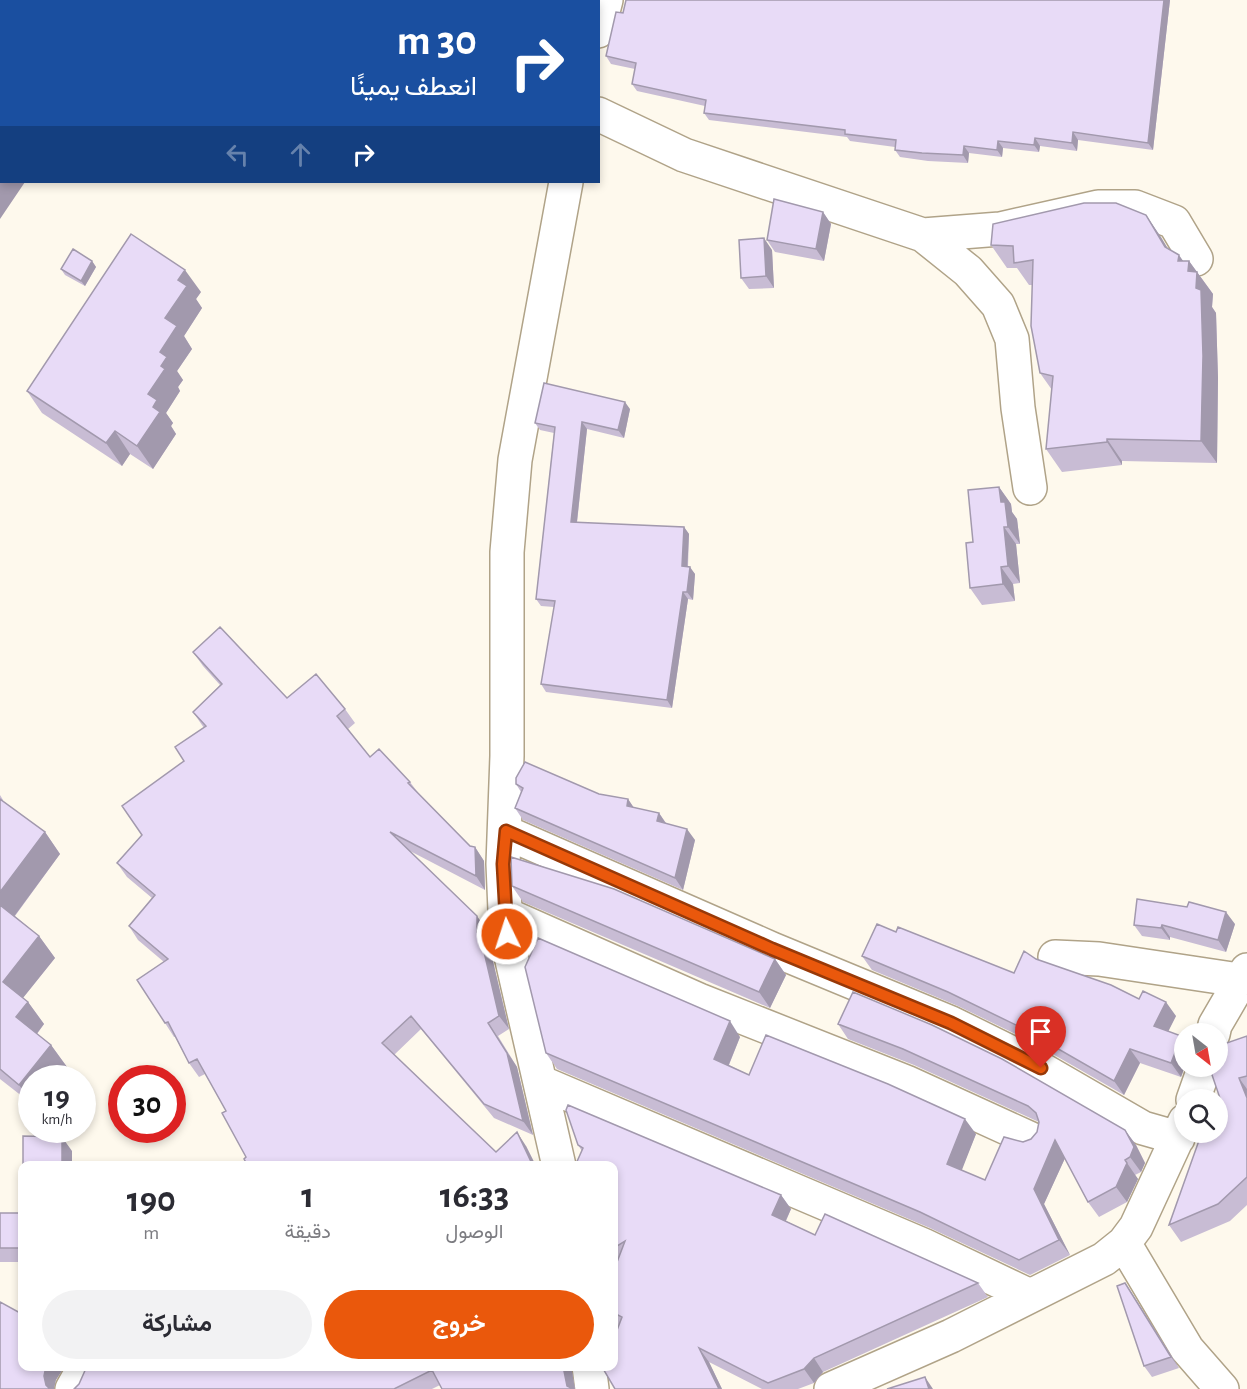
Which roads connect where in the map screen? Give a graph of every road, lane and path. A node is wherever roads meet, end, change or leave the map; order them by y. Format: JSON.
{"nodes":[{"id":1,"x":606,"y":0,"type":"edge"},
{"id":2,"x":600,"y":23,"type":"edge"},
{"id":3,"x":600,"y":115,"type":"edge"},
{"id":4,"x":566,"y":183,"type":"edge"},
{"id":5,"x":923,"y":235,"type":"junction"},
{"id":6,"x":1197,"y":259,"type":"dead end"},
{"id":7,"x":1030,"y":488,"type":"dead end"},
{"id":8,"x":506,"y":831,"type":"junction"},
{"id":9,"x":505,"y":914,"type":"junction"},
{"id":10,"x":1055,"y":957,"type":"dead end"},
{"id":11,"x":1243,"y":975,"type":"edge"},
{"id":12,"x":1219,"y":1023,"type":"edge"},
{"id":13,"x":540,"y":1082,"type":"junction"},
{"id":14,"x":1174,"y":1129,"type":"edge"},
{"id":15,"x":1031,"y":1139,"type":"edge"},
{"id":16,"x":1175,"y":1143,"type":"edge"},
{"id":17,"x":558,"y":1161,"type":"edge"},
{"id":18,"x":1124,"y":1244,"type":"junction"},
{"id":19,"x":1029,"y":1295,"type":"junction"},
{"id":20,"x":82,"y":1371,"type":"edge"},
{"id":21,"x":590,"y":1371,"type":"edge"},
{"id":22,"x":72,"y":1389,"type":"edge"},
{"id":23,"x":592,"y":1389,"type":"edge"},
{"id":24,"x":831,"y":1389,"type":"edge"},
{"id":25,"x":1222,"y":1389,"type":"edge"}],
"edges":[{"from":1,"to":2,"type":"street"},
{"from":3,"to":5,"type":"street"},
{"from":4,"to":8,"type":"street"},
{"from":5,"to":6,"type":"street"},
{"from":5,"to":7,"type":"street"},
{"from":8,"to":9,"type":"street"},
{"from":8,"to":14,"type":"street"},
{"from":9,"to":13,"type":"street"},
{"from":9,"to":15,"type":"street"},
{"from":10,"to":11,"type":"street"},
{"from":11,"to":12,"type":"street"},
{"from":13,"to":17,"type":"street"},
{"from":13,"to":19,"type":"street"},
{"from":16,"to":18,"type":"street"},
{"from":18,"to":19,"type":"street"},
{"from":18,"to":25,"type":"street"},
{"from":19,"to":24,"type":"street"},
{"from":20,"to":22,"type":"street"},
{"from":21,"to":23,"type":"street"}]}
